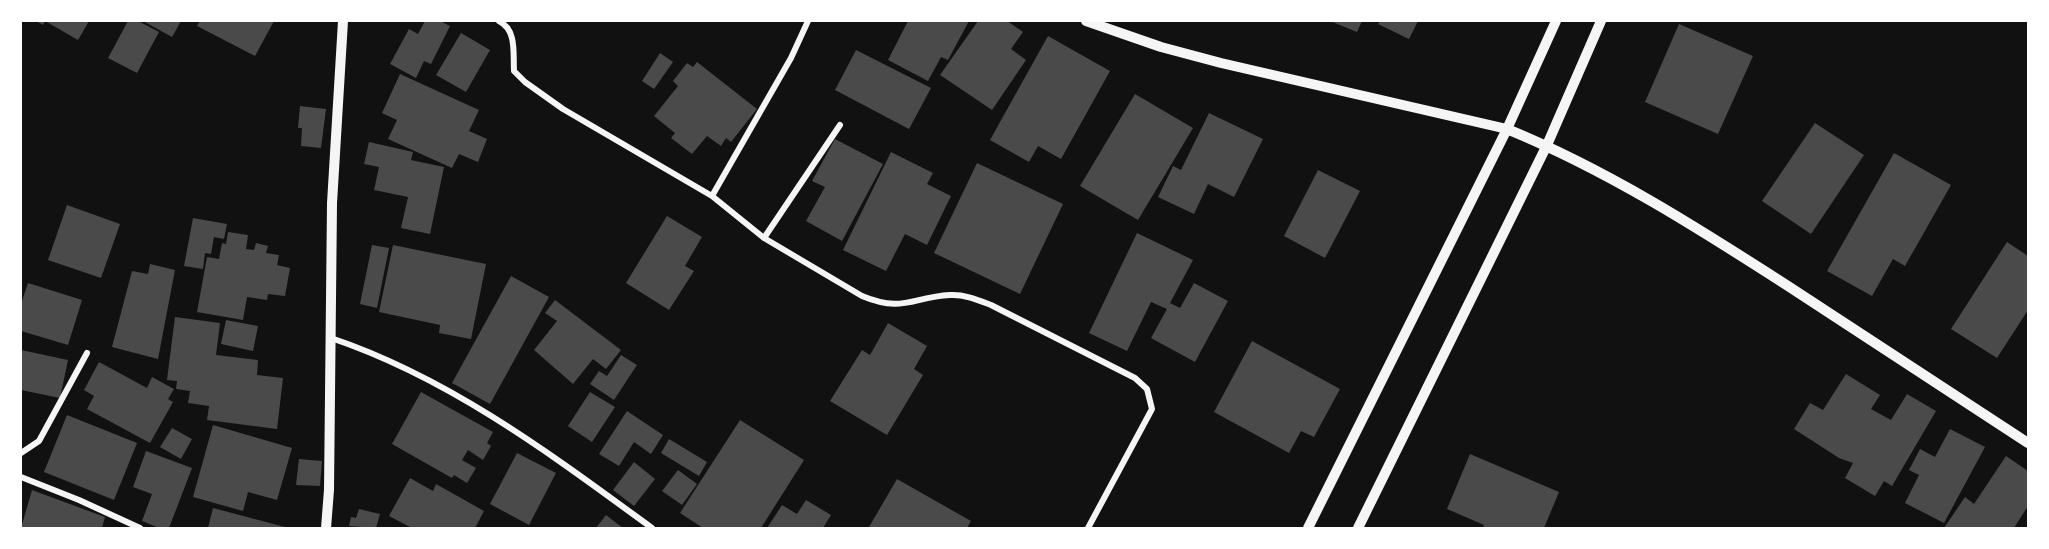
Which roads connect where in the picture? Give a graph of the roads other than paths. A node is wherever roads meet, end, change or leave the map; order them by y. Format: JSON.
{"nodes":[{"id":1,"x":343,"y":21,"type":"edge"},
{"id":2,"x":499,"y":21,"type":"edge"},
{"id":3,"x":808,"y":21,"type":"edge"},
{"id":4,"x":1086,"y":21,"type":"edge"},
{"id":5,"x":1556,"y":21,"type":"edge"},
{"id":6,"x":1601,"y":21,"type":"edge"},
{"id":7,"x":840,"y":124,"type":"dead end"},
{"id":8,"x":1507,"y":129,"type":"junction"},
{"id":9,"x":1547,"y":146,"type":"junction"},
{"id":10,"x":712,"y":196,"type":"junction"},
{"id":11,"x":764,"y":238,"type":"junction"},
{"id":12,"x":331,"y":338,"type":"junction"},
{"id":13,"x":87,"y":353,"type":"dead end"},
{"id":14,"x":2028,"y":443,"type":"edge"},
{"id":15,"x":21,"y":453,"type":"edge"},
{"id":16,"x":21,"y":477,"type":"edge"},
{"id":17,"x":140,"y":528,"type":"edge"},
{"id":18,"x":326,"y":528,"type":"edge"},
{"id":19,"x":652,"y":528,"type":"edge"},
{"id":20,"x":1088,"y":528,"type":"edge"},
{"id":21,"x":1308,"y":528,"type":"edge"},
{"id":22,"x":1358,"y":528,"type":"edge"}],
"edges":[{"from":1,"to":12,"type":"street"},
{"from":2,"to":10,"type":"street"},
{"from":3,"to":10,"type":"street"},
{"from":4,"to":8,"type":"street"},
{"from":5,"to":8,"type":"street"},
{"from":6,"to":9,"type":"street"},
{"from":7,"to":11,"type":"street"},
{"from":8,"to":9,"type":"street"},
{"from":8,"to":21,"type":"street"},
{"from":9,"to":14,"type":"street"},
{"from":9,"to":22,"type":"street"},
{"from":10,"to":11,"type":"street"},
{"from":11,"to":20,"type":"street"},
{"from":12,"to":18,"type":"street"},
{"from":12,"to":19,"type":"street"},
{"from":13,"to":15,"type":"street"},
{"from":16,"to":17,"type":"street"}]}
